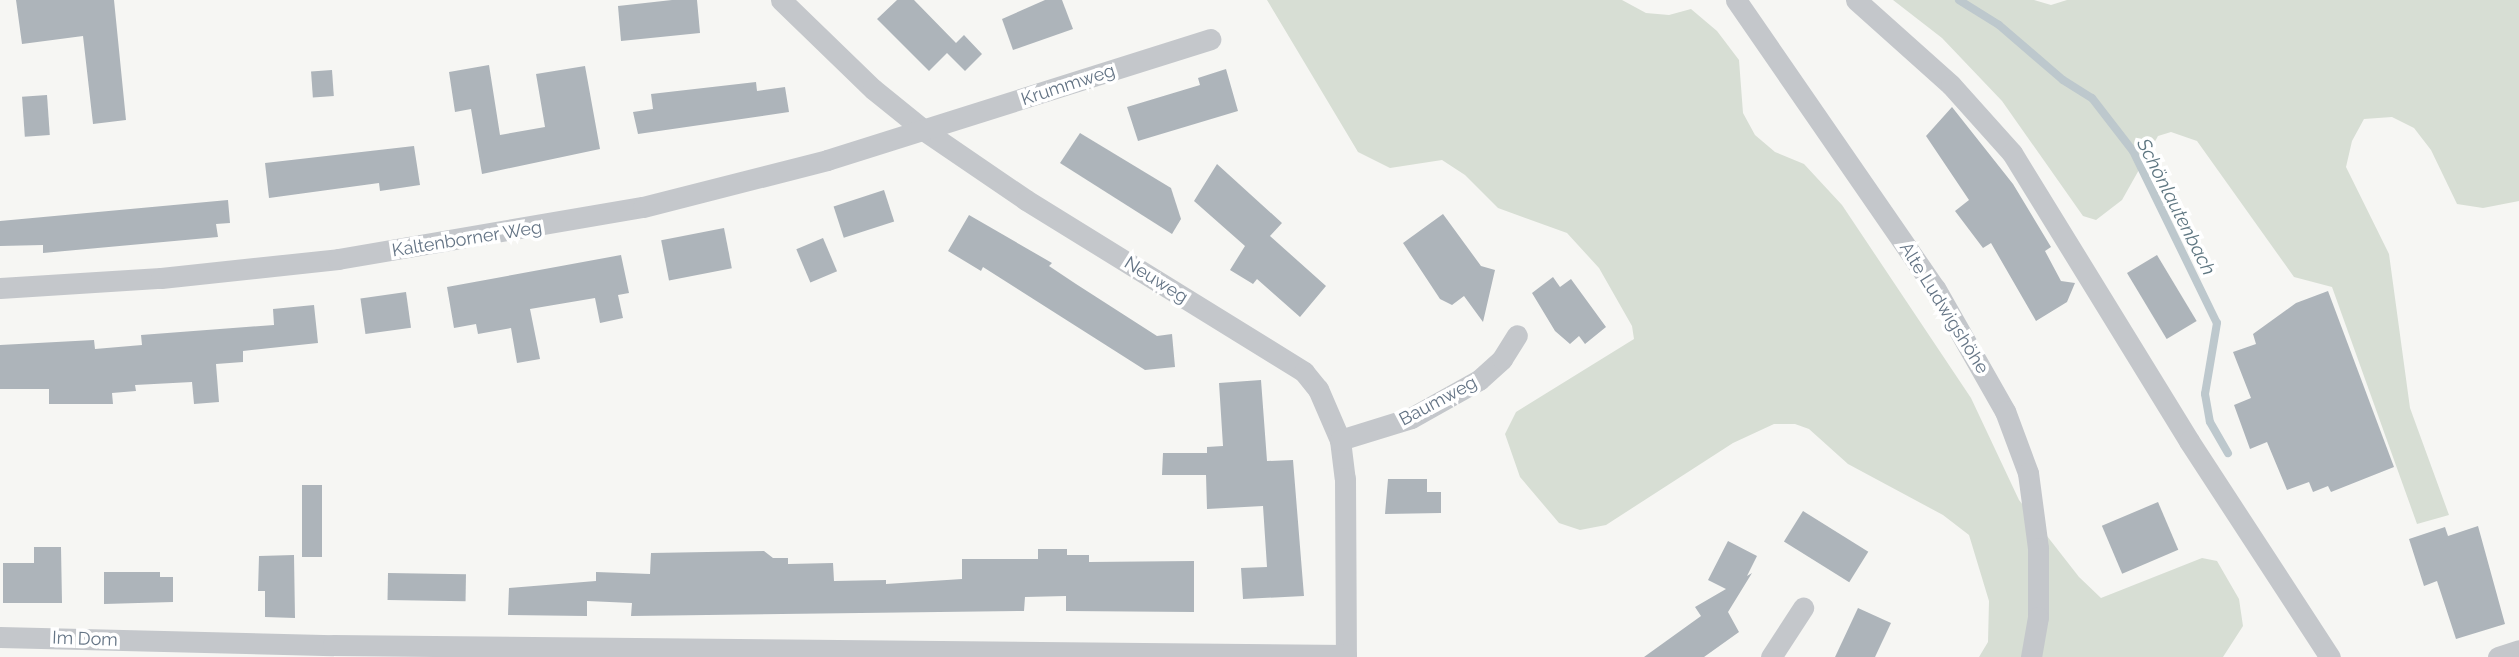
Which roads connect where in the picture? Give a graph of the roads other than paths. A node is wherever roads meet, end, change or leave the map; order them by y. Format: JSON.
{"nodes":[{"id":1,"x":781,"y":0,"type":"edge"},
{"id":2,"x":1736,"y":0,"type":"edge"},
{"id":3,"x":1856,"y":0,"type":"edge"},
{"id":4,"x":1210,"y":39,"type":"dead end"},
{"id":5,"x":925,"y":131,"type":"junction"},
{"id":6,"x":0,"y":288,"type":"edge"},
{"id":7,"x":1517,"y":335,"type":"dead end"},
{"id":8,"x":1340,"y":440,"type":"junction"},
{"id":9,"x":1803,"y":608,"type":"dead end"},
{"id":10,"x":0,"y":636,"type":"edge"},
{"id":11,"x":2519,"y":650,"type":"edge"},
{"id":12,"x":333,"y":651,"type":"edge"},
{"id":13,"x":1346,"y":656,"type":"edge"},
{"id":14,"x":1771,"y":657,"type":"edge"},
{"id":15,"x":2031,"y":657,"type":"edge"},
{"id":16,"x":2330,"y":657,"type":"edge"},
{"id":17,"x":2498,"y":657,"type":"edge"}],
"edges":[{"from":1,"to":5,"type":"street","name":"Neuweg"},
{"from":2,"to":15,"type":"street","name":"Alte Ludwigshöhe"},
{"from":3,"to":16,"type":"street"},
{"from":4,"to":5,"type":"street","name":"Krummweg"},
{"from":5,"to":6,"type":"street","name":"Kaltenborner Weg"},
{"from":5,"to":8,"type":"street","name":"Neuweg"},
{"from":7,"to":8,"type":"street","name":"Baumweg"},
{"from":8,"to":13,"type":"street","name":"Neuweg"},
{"from":9,"to":14,"type":"street"},
{"from":10,"to":12,"type":"street","name":"Im Dom"},
{"from":11,"to":17,"type":"street"},
{"from":12,"to":13,"type":"street","name":"Im Dom"}]}
